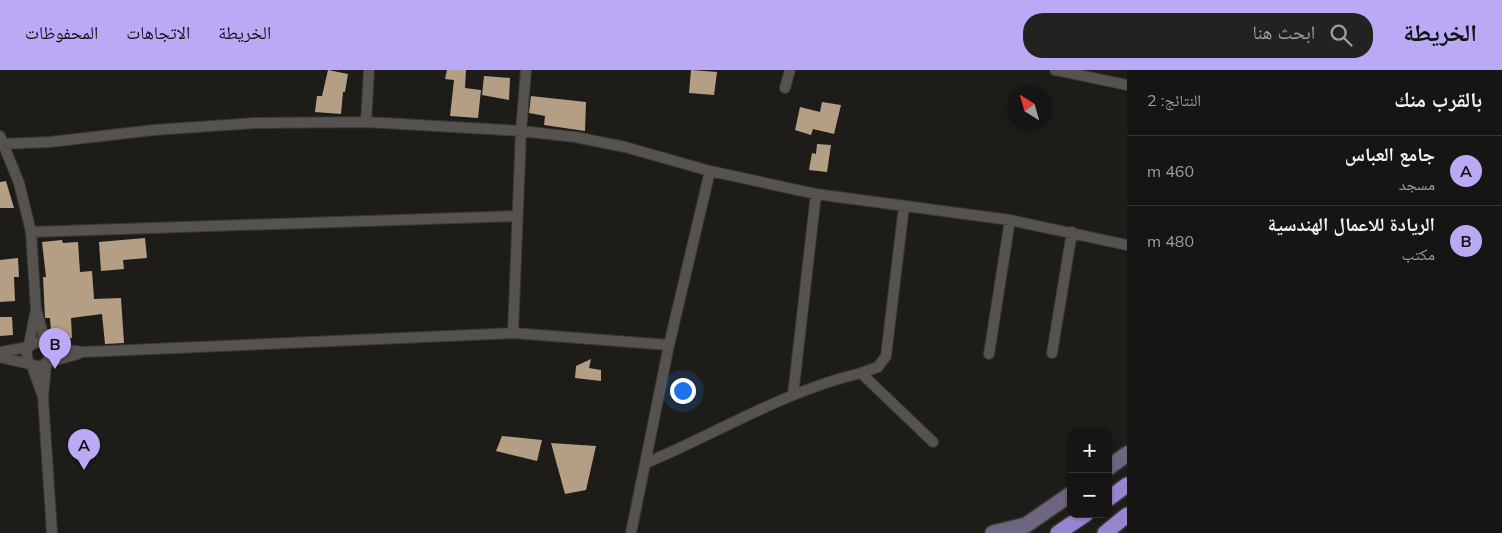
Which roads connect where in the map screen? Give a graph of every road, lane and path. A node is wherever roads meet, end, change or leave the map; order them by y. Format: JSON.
{"nodes":[{"id":1,"x":369,"y":70,"type":"edge"},
{"id":2,"x":526,"y":70,"type":"edge"},
{"id":3,"x":790,"y":70,"type":"edge"},
{"id":4,"x":1055,"y":70,"type":"edge"},
{"id":5,"x":1127,"y":85,"type":"edge"},
{"id":6,"x":785,"y":88,"type":"dead end"},
{"id":7,"x":366,"y":122,"type":"junction"},
{"id":8,"x":521,"y":131,"type":"junction"},
{"id":9,"x":0,"y":141,"type":"edge"},
{"id":10,"x":710,"y":172,"type":"junction"},
{"id":11,"x":816,"y":194,"type":"junction"},
{"id":12,"x":904,"y":206,"type":"junction"},
{"id":13,"x":517,"y":216,"type":"junction"},
{"id":14,"x":1010,"y":220,"type":"junction"},
{"id":15,"x":31,"y":232,"type":"junction"},
{"id":16,"x":1072,"y":232,"type":"junction"},
{"id":17,"x":1127,"y":245,"type":"edge"},
{"id":18,"x":36,"y":310,"type":"junction"},
{"id":19,"x":513,"y":333,"type":"junction"},
{"id":20,"x":669,"y":345,"type":"junction"},
{"id":21,"x":29,"y":346,"type":"junction"},
{"id":22,"x":48,"y":346,"type":"junction"},
{"id":23,"x":0,"y":352,"type":"edge"},
{"id":24,"x":84,"y":352,"type":"junction"},
{"id":25,"x":1052,"y":353,"type":"dead end"},
{"id":26,"x":989,"y":354,"type":"dead end"},
{"id":27,"x":0,"y":357,"type":"edge"},
{"id":28,"x":48,"y":363,"type":"junction"},
{"id":29,"x":30,"y":364,"type":"junction"},
{"id":30,"x":860,"y":373,"type":"junction"},
{"id":31,"x":793,"y":395,"type":"junction"},
{"id":32,"x":43,"y":397,"type":"junction"},
{"id":33,"x":933,"y":442,"type":"dead end"},
{"id":34,"x":1127,"y":454,"type":"edge"},
{"id":35,"x":646,"y":463,"type":"junction"},
{"id":36,"x":1112,"y":465,"type":"edge"},
{"id":37,"x":1127,"y":485,"type":"edge"},
{"id":38,"x":1112,"y":496,"type":"edge"},
{"id":39,"x":1067,"y":497,"type":"edge"},
{"id":40,"x":1067,"y":504,"type":"edge"},
{"id":41,"x":1127,"y":515,"type":"edge"},
{"id":42,"x":1080,"y":518,"type":"edge"},
{"id":43,"x":52,"y":533,"type":"edge"},
{"id":44,"x":631,"y":533,"type":"edge"},
{"id":45,"x":993,"y":533,"type":"edge"},
{"id":46,"x":1026,"y":533,"type":"edge"},
{"id":47,"x":1058,"y":533,"type":"edge"},
{"id":48,"x":1105,"y":533,"type":"edge"}],
"edges":[{"from":1,"to":7,"type":"street"},
{"from":2,"to":8,"type":"street"},
{"from":3,"to":6,"type":"street"},
{"from":4,"to":5,"type":"street"},
{"from":7,"to":8,"type":"street"},
{"from":7,"to":9,"type":"street"},
{"from":8,"to":10,"type":"street"},
{"from":8,"to":13,"type":"street"},
{"from":9,"to":15,"type":"street"},
{"from":10,"to":11,"type":"street"},
{"from":10,"to":20,"type":"street"},
{"from":11,"to":12,"type":"street"},
{"from":11,"to":31,"type":"street"},
{"from":12,"to":14,"type":"street"},
{"from":12,"to":30,"type":"street"},
{"from":13,"to":15,"type":"street"},
{"from":13,"to":19,"type":"street"},
{"from":14,"to":16,"type":"street"},
{"from":14,"to":26,"type":"street"},
{"from":15,"to":18,"type":"street"},
{"from":16,"to":17,"type":"street"},
{"from":16,"to":25,"type":"street"},
{"from":18,"to":21,"type":"street"},
{"from":18,"to":22,"type":"street"},
{"from":19,"to":20,"type":"street"},
{"from":19,"to":24,"type":"street"},
{"from":20,"to":35,"type":"street"},
{"from":21,"to":22,"type":"street"},
{"from":21,"to":23,"type":"street"},
{"from":21,"to":29,"type":"street"},
{"from":22,"to":24,"type":"street"},
{"from":22,"to":28,"type":"street"},
{"from":24,"to":28,"type":"street"},
{"from":27,"to":29,"type":"street"},
{"from":28,"to":29,"type":"street"},
{"from":28,"to":32,"type":"street"},
{"from":29,"to":32,"type":"street"},
{"from":30,"to":31,"type":"street"},
{"from":30,"to":33,"type":"street"},
{"from":31,"to":35,"type":"street"},
{"from":32,"to":43,"type":"street"},
{"from":34,"to":36,"type":"main road"},
{"from":35,"to":44,"type":"street"},
{"from":37,"to":38,"type":"highway"},
{"from":39,"to":45,"type":"main road"},
{"from":40,"to":46,"type":"main road"},
{"from":41,"to":48,"type":"highway"},
{"from":42,"to":47,"type":"highway"}]}
